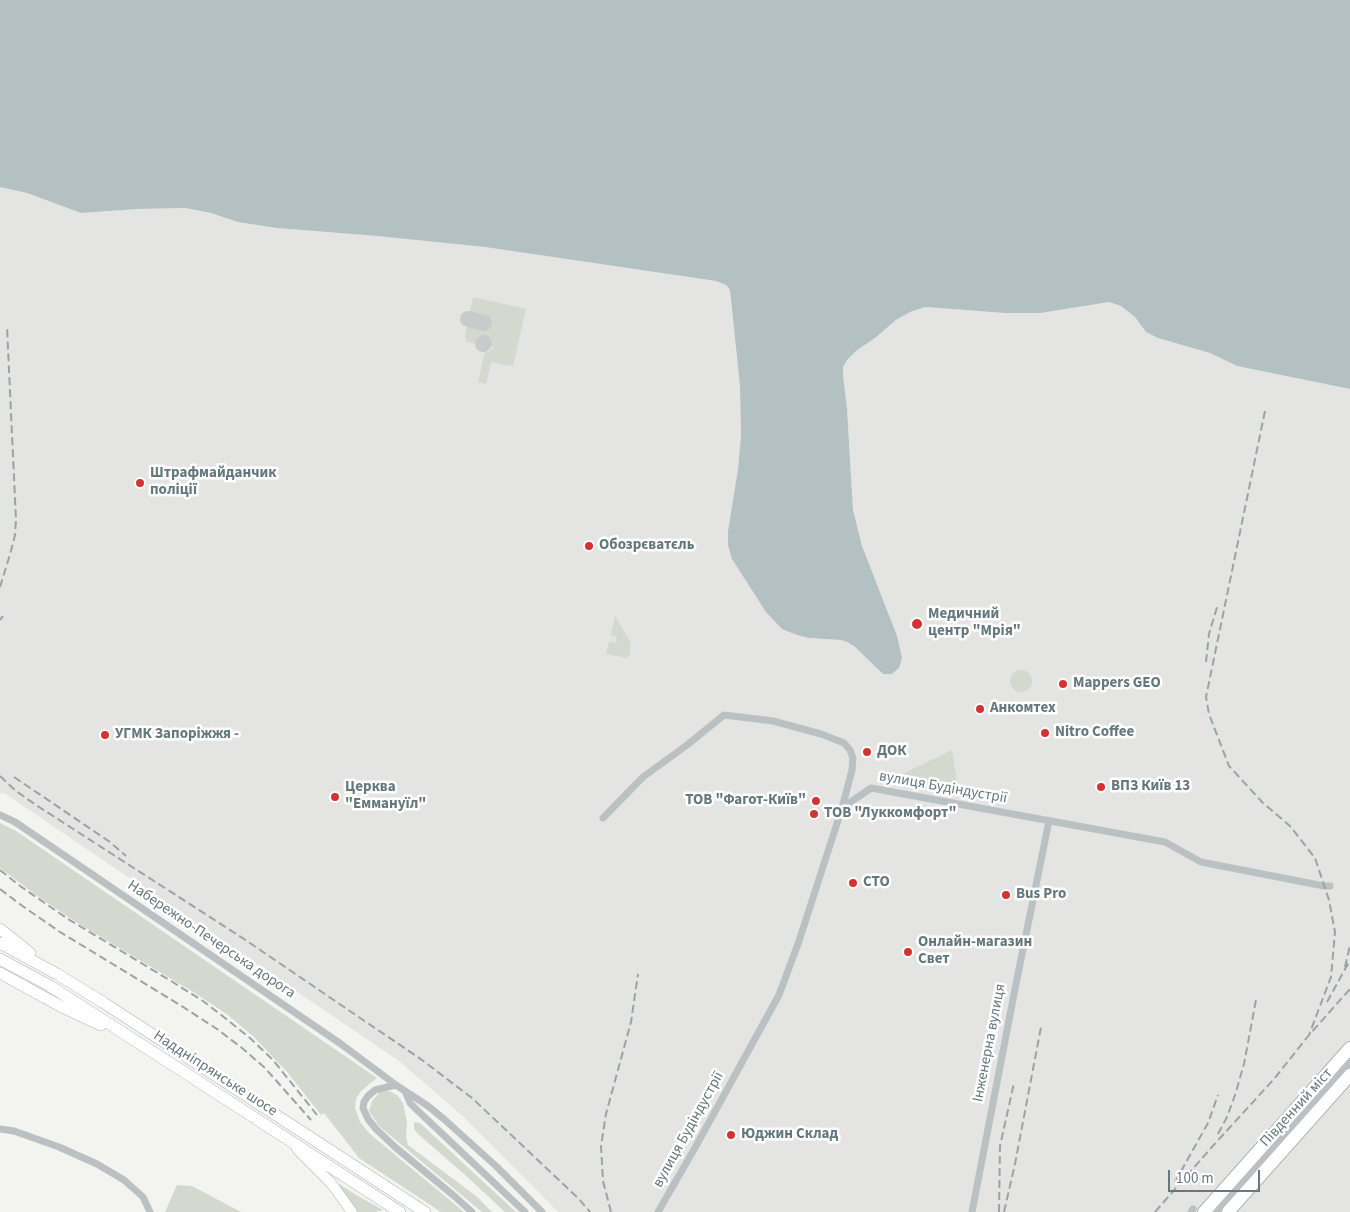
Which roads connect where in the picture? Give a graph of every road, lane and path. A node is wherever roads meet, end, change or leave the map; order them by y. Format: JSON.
{"nodes":[{"id":1,"x":842,"y":808,"type":"junction"},
{"id":2,"x":0,"y":815,"type":"edge"},
{"id":3,"x":602,"y":818,"type":"dead end"},
{"id":4,"x":1049,"y":820,"type":"junction"},
{"id":5,"x":1330,"y":886,"type":"dead end"},
{"id":6,"x":0,"y":929,"type":"edge"},
{"id":7,"x":0,"y":943,"type":"edge"},
{"id":8,"x":0,"y":959,"type":"edge"},
{"id":9,"x":0,"y":974,"type":"edge"},
{"id":10,"x":57,"y":974,"type":"junction"},
{"id":11,"x":126,"y":1035,"type":"junction"},
{"id":12,"x":1350,"y":1048,"type":"edge"},
{"id":13,"x":1350,"y":1063,"type":"edge"},
{"id":14,"x":1350,"y":1075,"type":"edge"},
{"id":15,"x":396,"y":1085,"type":"junction"},
{"id":16,"x":405,"y":1091,"type":"junction"},
{"id":17,"x":0,"y":1129,"type":"edge"},
{"id":18,"x":286,"y":1138,"type":"junction"},
{"id":19,"x":1196,"y":1211,"type":"edge"},
{"id":20,"x":150,"y":1212,"type":"edge"},
{"id":21,"x":352,"y":1212,"type":"edge"},
{"id":22,"x":400,"y":1212,"type":"edge"},
{"id":23,"x":425,"y":1212,"type":"edge"},
{"id":24,"x":472,"y":1212,"type":"edge"},
{"id":25,"x":525,"y":1212,"type":"edge"},
{"id":26,"x":542,"y":1212,"type":"edge"},
{"id":27,"x":658,"y":1212,"type":"edge"},
{"id":28,"x":972,"y":1212,"type":"edge"},
{"id":29,"x":1217,"y":1212,"type":"edge"},
{"id":30,"x":1228,"y":1212,"type":"edge"}],
"edges":[{"from":1,"to":3,"type":"street"},
{"from":1,"to":4,"type":"street","name":"вулиця Будіндустрії"},
{"from":1,"to":27,"type":"street","name":"вулиця Будіндустрії"},
{"from":2,"to":15,"type":"street","name":"Набережно-Печерська дорога"},
{"from":4,"to":5,"type":"street","name":"вулиця Будіндустрії"},
{"from":4,"to":28,"type":"street","name":"Інженерна вулиця"},
{"from":6,"to":10,"type":"main road"},
{"from":7,"to":10,"type":"main road","name":"Наддніпрянське шосе"},
{"from":8,"to":11,"type":"main road","name":"Наддніпрянське шосе"},
{"from":9,"to":11,"type":"main road"},
{"from":10,"to":23,"type":"main road","name":"Наддніпрянське шосе"},
{"from":11,"to":18,"type":"main road","name":"Наддніпрянське шосе"},
{"from":12,"to":19,"type":"highway","name":"Південний міст"},
{"from":13,"to":29,"type":"street"},
{"from":14,"to":30,"type":"highway","name":"Південний міст"},
{"from":15,"to":16,"type":"street","name":"Набережно-Печерська дорога"},
{"from":15,"to":24,"type":"street"},
{"from":16,"to":25,"type":"street","name":"Набережно-Печерська дорога"},
{"from":16,"to":26,"type":"street","name":"Набережно-Печерська дорога"},
{"from":17,"to":20,"type":"street"},
{"from":18,"to":21,"type":"street"},
{"from":18,"to":22,"type":"main road","name":"Наддніпрянське шосе"}]}
